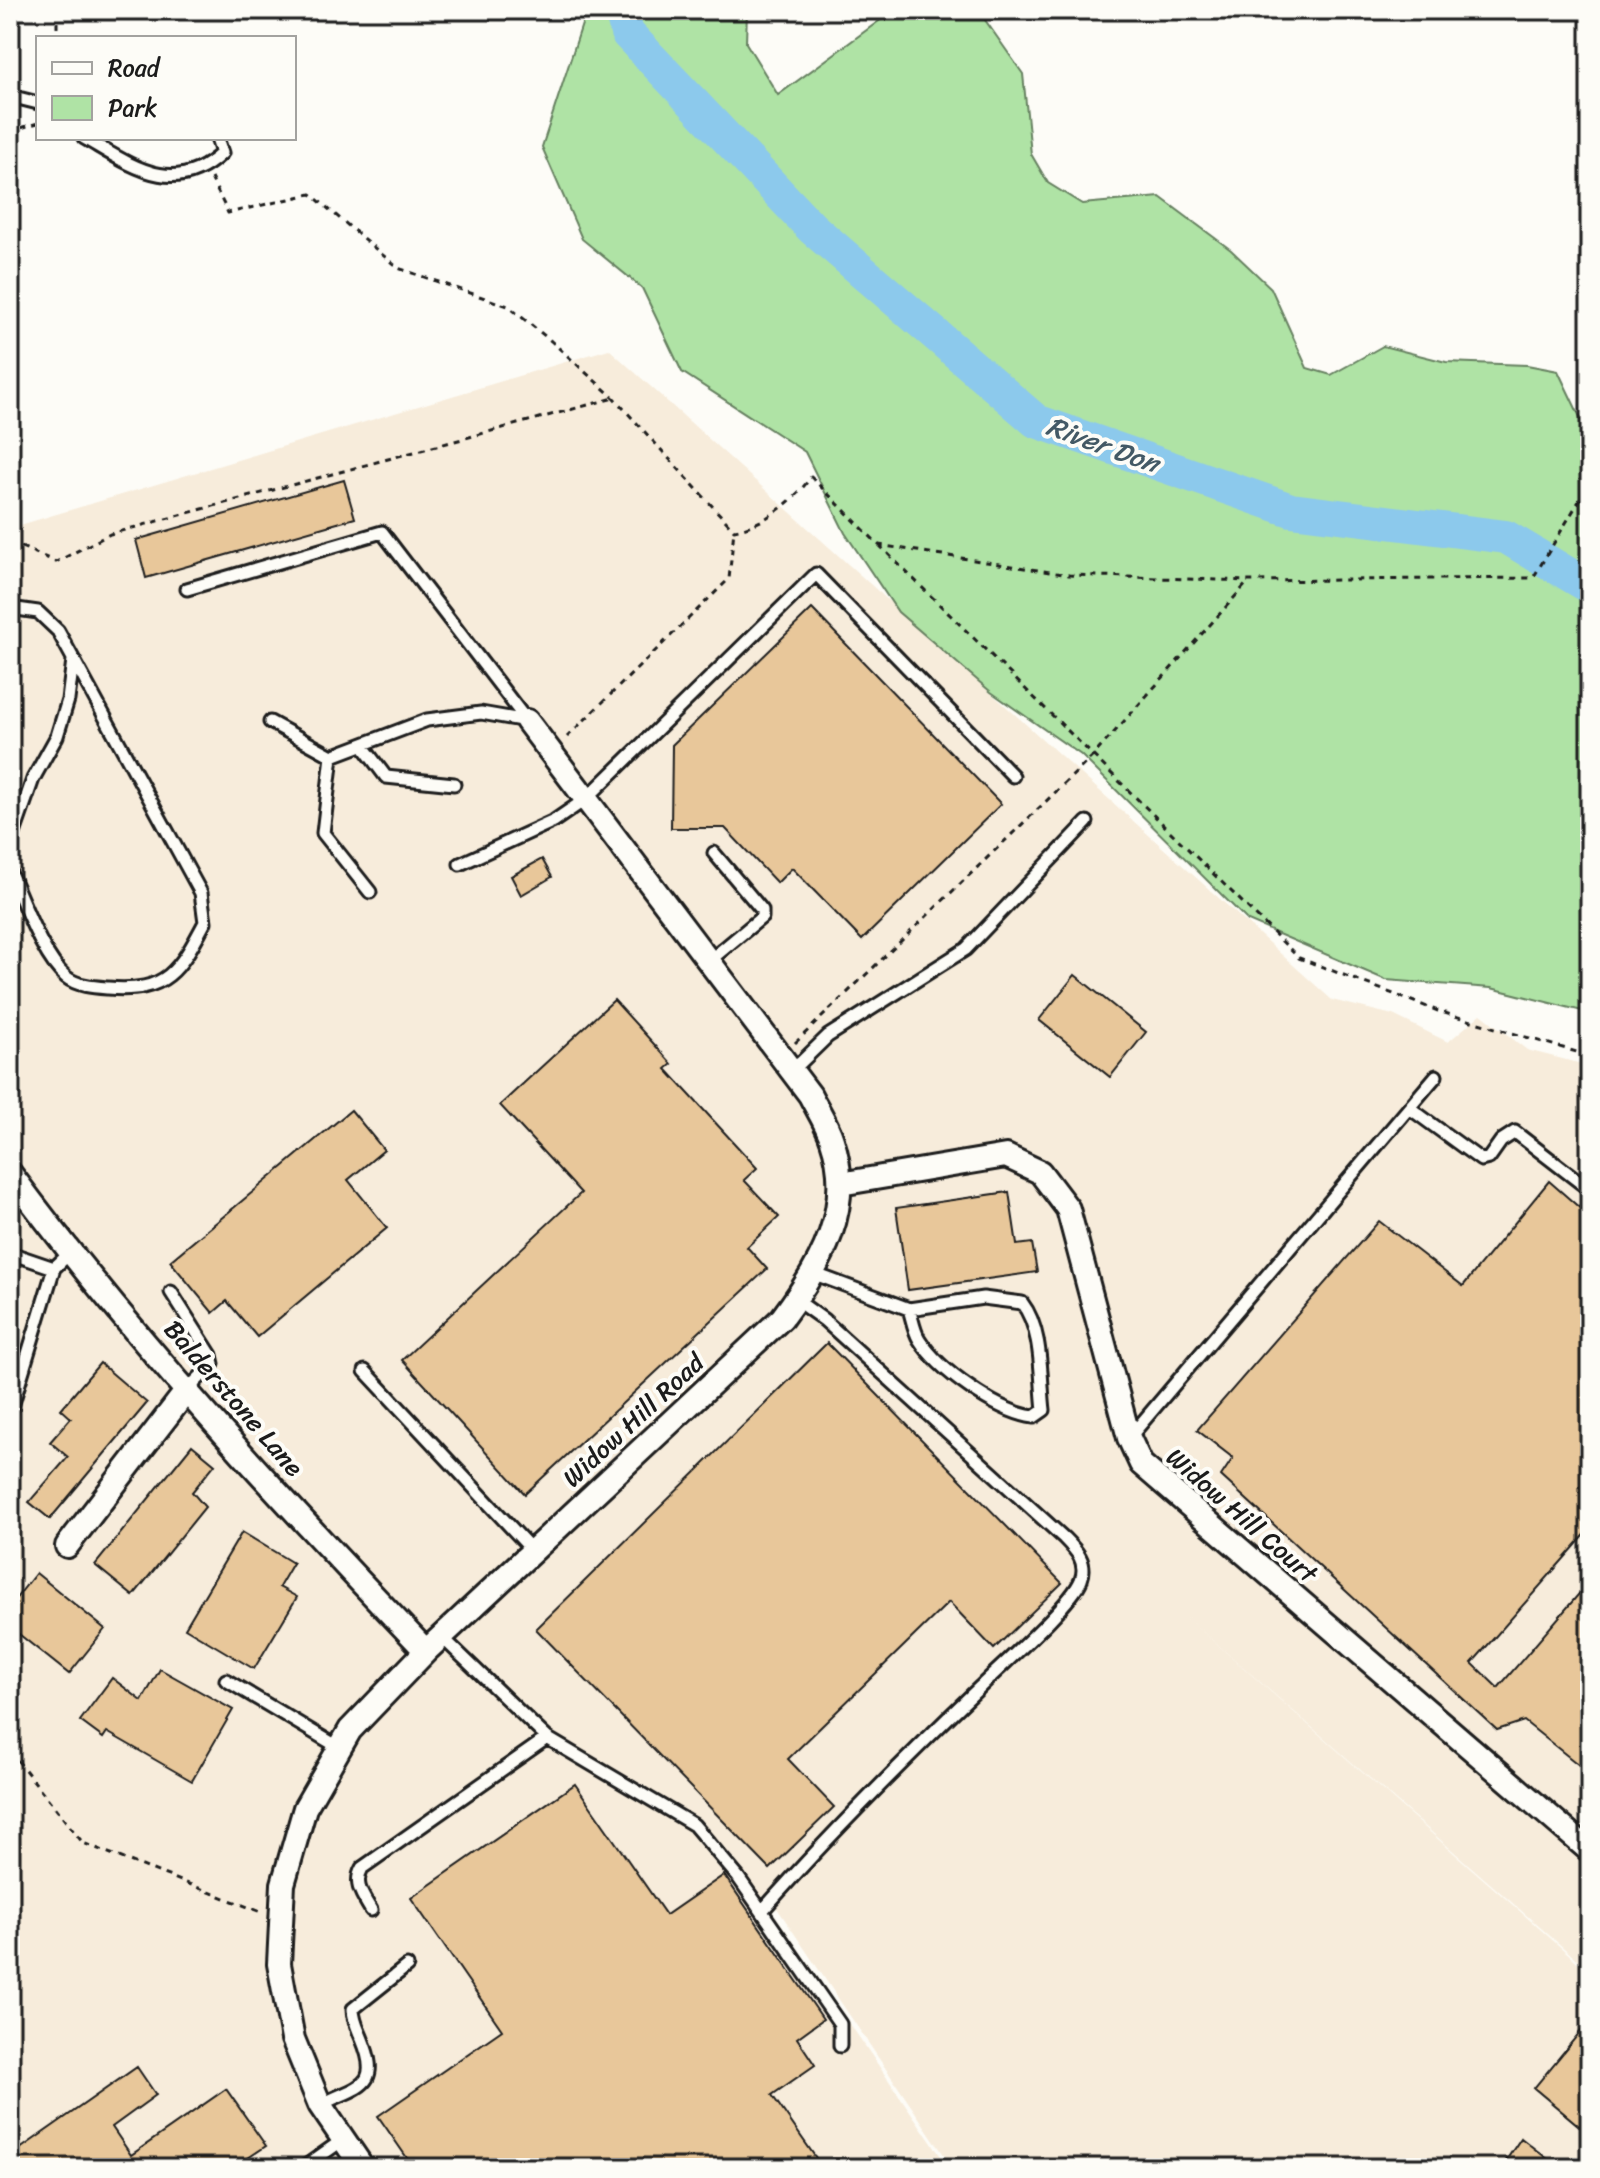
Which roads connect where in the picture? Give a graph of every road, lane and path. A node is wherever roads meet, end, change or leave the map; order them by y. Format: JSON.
{"nodes":[{"id":1,"x":57,"y":10,"type":"edge"},
{"id":2,"x":57,"y":36,"type":"edge"},
{"id":3,"x":10,"y":96,"type":"edge"},
{"id":4,"x":36,"y":102,"type":"edge"},
{"id":5,"x":36,"y":124,"type":"edge"},
{"id":6,"x":10,"y":131,"type":"edge"},
{"id":7,"x":87,"y":140,"type":"edge"},
{"id":8,"x":218,"y":140,"type":"edge"},
{"id":9,"x":206,"y":168,"type":"junction"},
{"id":10,"x":614,"y":398,"type":"junction"},
{"id":11,"x":1590,"y":489,"type":"edge"},
{"id":12,"x":734,"y":530,"type":"junction"},
{"id":13,"x":10,"y":542,"type":"edge"},
{"id":14,"x":879,"y":545,"type":"junction"},
{"id":15,"x":1249,"y":581,"type":"junction"},
{"id":16,"x":187,"y":589,"type":"dead end"},
{"id":17,"x":10,"y":608,"type":"edge"},
{"id":18,"x":73,"y":659,"type":"junction"},
{"id":19,"x":527,"y":721,"type":"junction"},
{"id":20,"x":270,"y":722,"type":"dead end"},
{"id":21,"x":362,"y":745,"type":"junction"},
{"id":22,"x":551,"y":753,"type":"junction"},
{"id":23,"x":332,"y":756,"type":"junction"},
{"id":24,"x":1093,"y":756,"type":"junction"},
{"id":25,"x":1013,"y":776,"type":"dead end"},
{"id":26,"x":454,"y":784,"type":"dead end"},
{"id":27,"x":586,"y":799,"type":"junction"},
{"id":28,"x":1087,"y":822,"type":"dead end"},
{"id":29,"x":10,"y":845,"type":"edge"},
{"id":30,"x":714,"y":853,"type":"dead end"},
{"id":31,"x":460,"y":864,"type":"dead end"},
{"id":32,"x":10,"y":873,"type":"edge"},
{"id":33,"x":370,"y":892,"type":"dead end"},
{"id":34,"x":709,"y":961,"type":"junction"},
{"id":35,"x":1590,"y":1056,"type":"edge"},
{"id":36,"x":786,"y":1064,"type":"junction"},
{"id":37,"x":1436,"y":1076,"type":"dead end"},
{"id":38,"x":1411,"y":1109,"type":"junction"},
{"id":39,"x":10,"y":1173,"type":"edge"},
{"id":40,"x":840,"y":1184,"type":"junction"},
{"id":41,"x":1590,"y":1190,"type":"edge"},
{"id":42,"x":71,"y":1252,"type":"junction"},
{"id":43,"x":10,"y":1253,"type":"edge"},
{"id":44,"x":54,"y":1268,"type":"junction"},
{"id":45,"x":815,"y":1274,"type":"junction"},
{"id":46,"x":171,"y":1292,"type":"dead end"},
{"id":47,"x":796,"y":1300,"type":"junction"},
{"id":48,"x":909,"y":1309,"type":"junction"},
{"id":49,"x":365,"y":1371,"type":"dead end"},
{"id":50,"x":188,"y":1389,"type":"junction"},
{"id":51,"x":11,"y":1406,"type":"edge"},
{"id":52,"x":1129,"y":1438,"type":"junction"},
{"id":53,"x":67,"y":1546,"type":"dead end"},
{"id":54,"x":533,"y":1551,"type":"junction"},
{"id":55,"x":434,"y":1644,"type":"junction"},
{"id":56,"x":226,"y":1680,"type":"dead end"},
{"id":57,"x":547,"y":1738,"type":"junction"},
{"id":58,"x":340,"y":1748,"type":"junction"},
{"id":59,"x":10,"y":1751,"type":"edge"},
{"id":60,"x":1590,"y":1851,"type":"edge"},
{"id":61,"x":371,"y":1910,"type":"dead end"},
{"id":62,"x":762,"y":1911,"type":"junction"},
{"id":63,"x":281,"y":1920,"type":"junction"},
{"id":64,"x":407,"y":1966,"type":"dead end"},
{"id":65,"x":840,"y":2046,"type":"dead end"},
{"id":66,"x":320,"y":2105,"type":"junction"},
{"id":67,"x":344,"y":2139,"type":"junction"},
{"id":68,"x":303,"y":2168,"type":"edge"},
{"id":69,"x":363,"y":2168,"type":"edge"}],
"edges":[{"from":1,"to":2,"type":"path"},
{"from":3,"to":4,"type":"lane"},
{"from":5,"to":6,"type":"path"},
{"from":7,"to":9,"type":"lane"},
{"from":8,"to":9,"type":"lane"},
{"from":9,"to":10,"type":"path"},
{"from":10,"to":12,"type":"path"},
{"from":10,"to":13,"type":"path"},
{"from":11,"to":15,"type":"path"},
{"from":12,"to":14,"type":"path"},
{"from":12,"to":22,"type":"path"},
{"from":14,"to":15,"type":"path"},
{"from":14,"to":24,"type":"path"},
{"from":15,"to":24,"type":"path"},
{"from":16,"to":19,"type":"lane"},
{"from":17,"to":18,"type":"lane"},
{"from":18,"to":29,"type":"lane"},
{"from":18,"to":32,"type":"lane"},
{"from":19,"to":21,"type":"lane"},
{"from":19,"to":22,"type":"street","name":"Widow Hill Road"},
{"from":20,"to":23,"type":"lane"},
{"from":21,"to":23,"type":"lane"},
{"from":21,"to":26,"type":"lane"},
{"from":22,"to":27,"type":"street","name":"Widow Hill Road"},
{"from":23,"to":33,"type":"lane"},
{"from":24,"to":35,"type":"path"},
{"from":24,"to":36,"type":"path"},
{"from":25,"to":27,"type":"lane"},
{"from":27,"to":31,"type":"lane"},
{"from":27,"to":34,"type":"street","name":"Widow Hill Road"},
{"from":28,"to":36,"type":"lane"},
{"from":30,"to":34,"type":"lane"},
{"from":34,"to":36,"type":"street","name":"Widow Hill Road"},
{"from":36,"to":40,"type":"street","name":"Widow Hill Road"},
{"from":37,"to":38,"type":"lane"},
{"from":38,"to":41,"type":"lane"},
{"from":38,"to":52,"type":"lane"},
{"from":39,"to":42,"type":"street","name":"Balderstone Lane"},
{"from":40,"to":45,"type":"street","name":"Widow Hill Road"},
{"from":40,"to":52,"type":"street","name":"Widow Hill Court"},
{"from":42,"to":44,"type":"lane"},
{"from":42,"to":50,"type":"street","name":"Balderstone Lane"},
{"from":43,"to":44,"type":"lane"},
{"from":44,"to":51,"type":"lane"},
{"from":45,"to":47,"type":"street","name":"Widow Hill Road"},
{"from":45,"to":48,"type":"lane"},
{"from":46,"to":50,"type":"lane"},
{"from":47,"to":54,"type":"street","name":"Widow Hill Road"},
{"from":47,"to":62,"type":"lane"},
{"from":48,"to":48,"type":"lane"},
{"from":49,"to":54,"type":"lane"},
{"from":50,"to":53,"type":"street"},
{"from":50,"to":55,"type":"street","name":"Balderstone Lane"},
{"from":52,"to":60,"type":"street","name":"Widow Hill Court"},
{"from":54,"to":55,"type":"street","name":"Widow Hill Road"},
{"from":55,"to":57,"type":"lane"},
{"from":55,"to":58,"type":"street","name":"Widow Hill Road"},
{"from":56,"to":58,"type":"lane"},
{"from":57,"to":61,"type":"lane"},
{"from":57,"to":62,"type":"lane"},
{"from":58,"to":63,"type":"street","name":"Widow Hill Road"},
{"from":59,"to":63,"type":"path"},
{"from":62,"to":65,"type":"lane"},
{"from":63,"to":66,"type":"street","name":"Widow Hill Road"},
{"from":64,"to":66,"type":"lane"},
{"from":66,"to":67,"type":"street","name":"Widow Hill Road"},
{"from":67,"to":68,"type":"lane"},
{"from":67,"to":69,"type":"street","name":"Widow Hill Road"}]}
